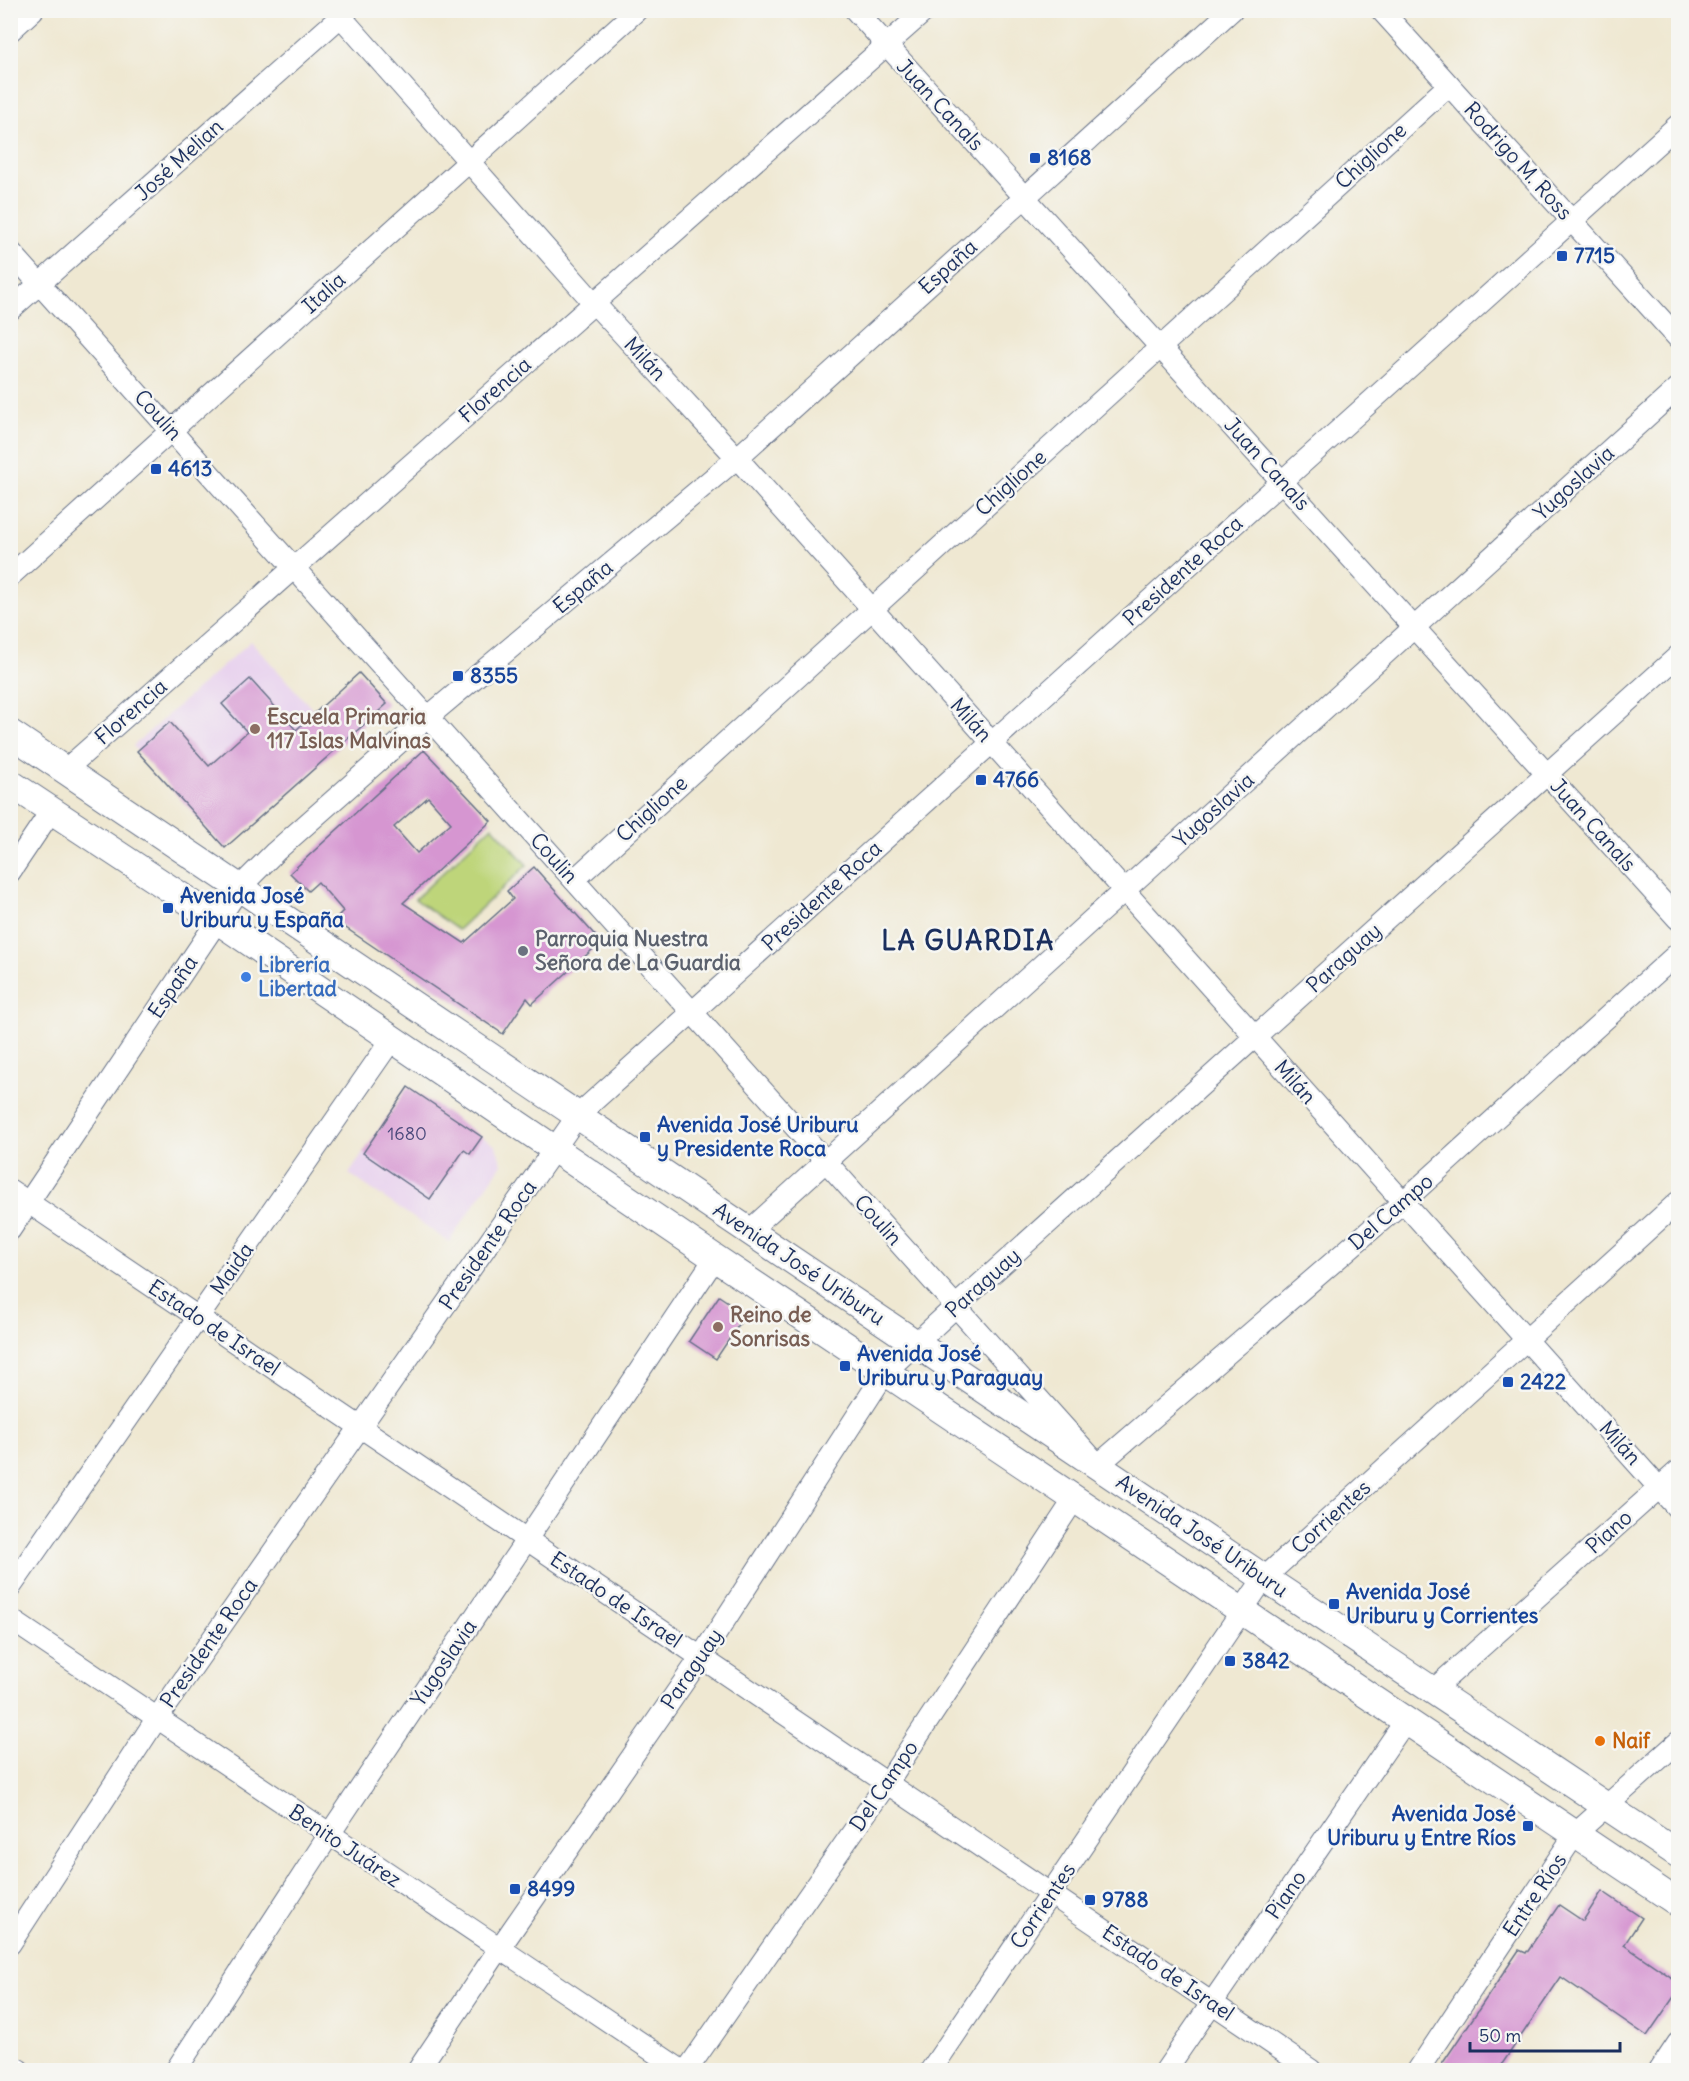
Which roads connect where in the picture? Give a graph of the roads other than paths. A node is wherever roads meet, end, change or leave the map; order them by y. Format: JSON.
{"nodes":[{"id":1,"x":33,"y":10,"type":"edge"},
{"id":2,"x":637,"y":10,"type":"edge"},
{"id":3,"x":855,"y":10,"type":"edge"},
{"id":4,"x":926,"y":10,"type":"edge"},
{"id":5,"x":1232,"y":10,"type":"edge"},
{"id":6,"x":1381,"y":10,"type":"edge"},
{"id":7,"x":341,"y":13,"type":"edge"},
{"id":8,"x":10,"y":31,"type":"edge"},
{"id":9,"x":886,"y":46,"type":"junction"},
{"id":10,"x":1449,"y":85,"type":"junction"},
{"id":11,"x":1678,"y":125,"type":"edge"},
{"id":12,"x":470,"y":161,"type":"junction"},
{"id":13,"x":1026,"y":197,"type":"junction"},
{"id":14,"x":1572,"y":221,"type":"junction"},
{"id":15,"x":10,"y":250,"type":"edge"},
{"id":16,"x":40,"y":284,"type":"junction"},
{"id":17,"x":594,"y":303,"type":"junction"},
{"id":18,"x":10,"y":310,"type":"edge"},
{"id":19,"x":1678,"y":338,"type":"edge"},
{"id":20,"x":1161,"y":346,"type":"junction"},
{"id":21,"x":1678,"y":388,"type":"edge"},
{"id":22,"x":172,"y":431,"type":"junction"},
{"id":23,"x":737,"y":458,"type":"junction"},
{"id":24,"x":1283,"y":481,"type":"junction"},
{"id":25,"x":294,"y":567,"type":"junction"},
{"id":26,"x":10,"y":576,"type":"edge"},
{"id":27,"x":872,"y":609,"type":"junction"},
{"id":28,"x":1415,"y":627,"type":"junction"},
{"id":29,"x":1678,"y":656,"type":"edge"},
{"id":30,"x":428,"y":717,"type":"junction"},
{"id":31,"x":10,"y":733,"type":"edge"},
{"id":32,"x":992,"y":743,"type":"junction"},
{"id":33,"x":65,"y":770,"type":"junction"},
{"id":34,"x":1548,"y":774,"type":"junction"},
{"id":35,"x":10,"y":783,"type":"edge"},
{"id":36,"x":51,"y":811,"type":"junction"},
{"id":37,"x":10,"y":872,"type":"edge"},
{"id":38,"x":574,"y":880,"type":"junction"},
{"id":39,"x":240,"y":887,"type":"junction"},
{"id":40,"x":1125,"y":891,"type":"junction"},
{"id":41,"x":217,"y":920,"type":"junction"},
{"id":42,"x":1678,"y":920,"type":"edge"},
{"id":43,"x":1678,"y":953,"type":"edge"},
{"id":44,"x":692,"y":1012,"type":"junction"},
{"id":45,"x":1256,"y":1037,"type":"junction"},
{"id":46,"x":392,"y":1039,"type":"junction"},
{"id":47,"x":578,"y":1115,"type":"junction"},
{"id":48,"x":555,"y":1149,"type":"junction"},
{"id":49,"x":826,"y":1162,"type":"junction"},
{"id":50,"x":10,"y":1190,"type":"edge"},
{"id":51,"x":1403,"y":1202,"type":"junction"},
{"id":52,"x":1678,"y":1202,"type":"edge"},
{"id":53,"x":29,"y":1203,"type":"junction"},
{"id":54,"x":10,"y":1230,"type":"edge"},
{"id":55,"x":750,"y":1230,"type":"junction"},
{"id":56,"x":715,"y":1258,"type":"junction"},
{"id":57,"x":956,"y":1306,"type":"junction"},
{"id":58,"x":199,"y":1317,"type":"junction"},
{"id":59,"x":1527,"y":1340,"type":"junction"},
{"id":60,"x":916,"y":1343,"type":"junction"},
{"id":61,"x":886,"y":1371,"type":"junction"},
{"id":62,"x":360,"y":1426,"type":"junction"},
{"id":63,"x":1098,"y":1465,"type":"junction"},
{"id":64,"x":1678,"y":1470,"type":"edge"},
{"id":65,"x":1659,"y":1488,"type":"junction"},
{"id":66,"x":1075,"y":1498,"type":"junction"},
{"id":67,"x":1678,"y":1509,"type":"edge"},
{"id":68,"x":526,"y":1539,"type":"junction"},
{"id":69,"x":1264,"y":1578,"type":"junction"},
{"id":70,"x":10,"y":1588,"type":"edge"},
{"id":71,"x":1243,"y":1611,"type":"junction"},
{"id":72,"x":10,"y":1619,"type":"edge"},
{"id":73,"x":701,"y":1657,"type":"junction"},
{"id":74,"x":1433,"y":1690,"type":"junction"},
{"id":75,"x":157,"y":1718,"type":"junction"},
{"id":76,"x":1406,"y":1720,"type":"junction"},
{"id":77,"x":1678,"y":1742,"type":"edge"},
{"id":78,"x":887,"y":1783,"type":"junction"},
{"id":79,"x":1607,"y":1807,"type":"junction"},
{"id":80,"x":1575,"y":1834,"type":"junction"},
{"id":81,"x":329,"y":1835,"type":"junction"},
{"id":82,"x":1678,"y":1854,"type":"edge"},
{"id":83,"x":1051,"y":1894,"type":"junction"},
{"id":84,"x":1678,"y":1903,"type":"edge"},
{"id":85,"x":10,"y":1944,"type":"edge"},
{"id":86,"x":499,"y":1949,"type":"junction"},
{"id":87,"x":1212,"y":2002,"type":"junction"},
{"id":88,"x":1678,"y":2043,"type":"edge"},
{"id":89,"x":10,"y":2065,"type":"edge"},
{"id":90,"x":19,"y":2070,"type":"edge"},
{"id":91,"x":176,"y":2070,"type":"edge"},
{"id":92,"x":418,"y":2070,"type":"edge"},
{"id":93,"x":681,"y":2070,"type":"edge"},
{"id":94,"x":687,"y":2070,"type":"edge"},
{"id":95,"x":931,"y":2070,"type":"edge"},
{"id":96,"x":1166,"y":2070,"type":"edge"},
{"id":97,"x":1311,"y":2070,"type":"edge"},
{"id":98,"x":1418,"y":2070,"type":"edge"},
{"id":99,"x":1660,"y":2070,"type":"edge"}],
"edges":[{"from":1,"to":8,"type":"street"},
{"from":2,"to":12,"type":"street","name":"Italia"},
{"from":3,"to":9,"type":"street","name":"Juan Canals"},
{"from":4,"to":9,"type":"street","name":"Florencia"},
{"from":5,"to":13,"type":"street","name":"España"},
{"from":6,"to":10,"type":"street","name":"Rodrigo M. Ross"},
{"from":7,"to":12,"type":"street","name":"Milán"},
{"from":7,"to":16,"type":"street","name":"José Melian"},
{"from":9,"to":13,"type":"street","name":"Juan Canals"},
{"from":9,"to":17,"type":"street","name":"Florencia"},
{"from":10,"to":14,"type":"street","name":"Rodrigo M. Ross"},
{"from":10,"to":20,"type":"street","name":"Chiglione"},
{"from":11,"to":14,"type":"street","name":"Presidente Roca"},
{"from":12,"to":17,"type":"street","name":"Milán"},
{"from":12,"to":22,"type":"street","name":"Italia"},
{"from":13,"to":20,"type":"street","name":"Juan Canals"},
{"from":13,"to":23,"type":"street","name":"España"},
{"from":14,"to":19,"type":"street","name":"Rodrigo M. Ross"},
{"from":14,"to":24,"type":"street","name":"Presidente Roca"},
{"from":15,"to":16,"type":"street","name":"Coulin"},
{"from":16,"to":18,"type":"street","name":"José Melian"},
{"from":16,"to":22,"type":"street","name":"Coulin"},
{"from":17,"to":23,"type":"street","name":"Milán"},
{"from":17,"to":25,"type":"street","name":"Florencia"},
{"from":20,"to":24,"type":"street","name":"Juan Canals"},
{"from":20,"to":27,"type":"street","name":"Chiglione"},
{"from":21,"to":28,"type":"street","name":"Yugoslavia"},
{"from":22,"to":25,"type":"street","name":"Coulin"},
{"from":22,"to":26,"type":"street","name":"Italia"},
{"from":23,"to":27,"type":"street","name":"Milán"},
{"from":23,"to":30,"type":"street","name":"España"},
{"from":24,"to":28,"type":"street","name":"Juan Canals"},
{"from":24,"to":32,"type":"street","name":"Presidente Roca"},
{"from":25,"to":30,"type":"street","name":"Coulin"},
{"from":25,"to":33,"type":"street","name":"Florencia"},
{"from":27,"to":32,"type":"street","name":"Milán"},
{"from":27,"to":38,"type":"street","name":"Chiglione"},
{"from":28,"to":34,"type":"street","name":"Juan Canals"},
{"from":28,"to":40,"type":"street","name":"Yugoslavia"},
{"from":29,"to":34,"type":"street","name":"Paraguay"},
{"from":30,"to":38,"type":"street","name":"Coulin"},
{"from":30,"to":39,"type":"street","name":"España"},
{"from":31,"to":33,"type":"main road","name":"Avenida José Uriburu"},
{"from":32,"to":40,"type":"street","name":"Milán"},
{"from":32,"to":44,"type":"street","name":"Presidente Roca"},
{"from":33,"to":39,"type":"main road","name":"Avenida José Uriburu"},
{"from":34,"to":42,"type":"street","name":"Juan Canals"},
{"from":34,"to":45,"type":"street","name":"Paraguay"},
{"from":35,"to":36,"type":"main road","name":"Avenida José Uriburu"},
{"from":36,"to":37,"type":"street"},
{"from":36,"to":41,"type":"main road","name":"Avenida José Uriburu"},
{"from":38,"to":44,"type":"street","name":"Coulin"},
{"from":39,"to":41,"type":"street","name":"España"},
{"from":39,"to":47,"type":"main road","name":"Avenida José Uriburu"},
{"from":40,"to":45,"type":"street","name":"Milán"},
{"from":40,"to":49,"type":"street","name":"Yugoslavia"},
{"from":41,"to":46,"type":"main road","name":"Avenida José Uriburu"},
{"from":41,"to":53,"type":"street","name":"España"},
{"from":43,"to":51,"type":"street","name":"Del Campo"},
{"from":44,"to":47,"type":"street","name":"Presidente Roca"},
{"from":44,"to":49,"type":"street","name":"Coulin"},
{"from":45,"to":51,"type":"street","name":"Milán"},
{"from":45,"to":57,"type":"street","name":"Paraguay"},
{"from":46,"to":48,"type":"main road","name":"Avenida José Uriburu"},
{"from":46,"to":58,"type":"street","name":"Maida"},
{"from":47,"to":48,"type":"street","name":"Presidente Roca"},
{"from":47,"to":55,"type":"main road","name":"Avenida José Uriburu"},
{"from":48,"to":56,"type":"main road","name":"Avenida José Uriburu"},
{"from":48,"to":62,"type":"street","name":"Presidente Roca"},
{"from":49,"to":55,"type":"street","name":"Yugoslavia"},
{"from":49,"to":57,"type":"street","name":"Coulin"},
{"from":50,"to":53,"type":"street","name":"Estado de Israel"},
{"from":51,"to":59,"type":"street","name":"Milán"},
{"from":51,"to":63,"type":"street","name":"Del Campo"},
{"from":52,"to":59,"type":"street","name":"Corrientes"},
{"from":53,"to":54,"type":"street","name":"España"},
{"from":53,"to":58,"type":"street","name":"Estado de Israel"},
{"from":55,"to":60,"type":"main road","name":"Avenida José Uriburu"},
{"from":56,"to":61,"type":"main road","name":"Avenida José Uriburu"},
{"from":56,"to":68,"type":"street","name":"Yugoslavia"},
{"from":57,"to":60,"type":"street","name":"Paraguay"},
{"from":57,"to":63,"type":"street","name":"Coulin"},
{"from":58,"to":62,"type":"street","name":"Estado de Israel"},
{"from":58,"to":70,"type":"street","name":"Maida"},
{"from":59,"to":65,"type":"street","name":"Milán"},
{"from":59,"to":69,"type":"street","name":"Corrientes"},
{"from":60,"to":61,"type":"street","name":"Paraguay"},
{"from":60,"to":63,"type":"main road","name":"Avenida José Uriburu"},
{"from":61,"to":66,"type":"main road","name":"Avenida José Uriburu"},
{"from":61,"to":73,"type":"street","name":"Paraguay"},
{"from":62,"to":68,"type":"street","name":"Estado de Israel"},
{"from":62,"to":75,"type":"street","name":"Presidente Roca"},
{"from":63,"to":69,"type":"main road","name":"Avenida José Uriburu"},
{"from":64,"to":65,"type":"street","name":"Piano"},
{"from":65,"to":67,"type":"street","name":"Milán"},
{"from":65,"to":74,"type":"street","name":"Piano"},
{"from":66,"to":71,"type":"main road","name":"Avenida José Uriburu"},
{"from":66,"to":78,"type":"street","name":"Del Campo"},
{"from":68,"to":73,"type":"street","name":"Estado de Israel"},
{"from":68,"to":81,"type":"street","name":"Yugoslavia"},
{"from":69,"to":71,"type":"street","name":"Corrientes"},
{"from":69,"to":74,"type":"main road","name":"Avenida José Uriburu"},
{"from":71,"to":76,"type":"main road","name":"Avenida José Uriburu"},
{"from":71,"to":83,"type":"street","name":"Corrientes"},
{"from":72,"to":75,"type":"street","name":"Benito Juárez"},
{"from":73,"to":78,"type":"street","name":"Estado de Israel"},
{"from":73,"to":86,"type":"street","name":"Paraguay"},
{"from":74,"to":79,"type":"main road","name":"Avenida José Uriburu"},
{"from":75,"to":81,"type":"street","name":"Benito Juárez"},
{"from":75,"to":85,"type":"street","name":"Presidente Roca"},
{"from":76,"to":80,"type":"main road","name":"Avenida José Uriburu"},
{"from":76,"to":87,"type":"street","name":"Piano"},
{"from":77,"to":79,"type":"street","name":"Entre Ríos"},
{"from":78,"to":83,"type":"street","name":"Estado de Israel"},
{"from":78,"to":94,"type":"street","name":"Del Campo"},
{"from":79,"to":80,"type":"street","name":"Entre Ríos"},
{"from":79,"to":82,"type":"main road","name":"Avenida José Uriburu"},
{"from":80,"to":84,"type":"main road","name":"Avenida José Uriburu"},
{"from":80,"to":98,"type":"street","name":"Entre Ríos"},
{"from":81,"to":86,"type":"street","name":"Benito Juárez"},
{"from":81,"to":91,"type":"street","name":"Yugoslavia"},
{"from":83,"to":87,"type":"street","name":"Estado de Israel"},
{"from":83,"to":95,"type":"street","name":"Corrientes"},
{"from":86,"to":92,"type":"street","name":"Paraguay"},
{"from":86,"to":93,"type":"street","name":"Benito Juárez"},
{"from":87,"to":96,"type":"street","name":"Piano"},
{"from":87,"to":97,"type":"street","name":"Estado de Israel"},
{"from":88,"to":99,"type":"street"},
{"from":89,"to":90,"type":"street"}]}
